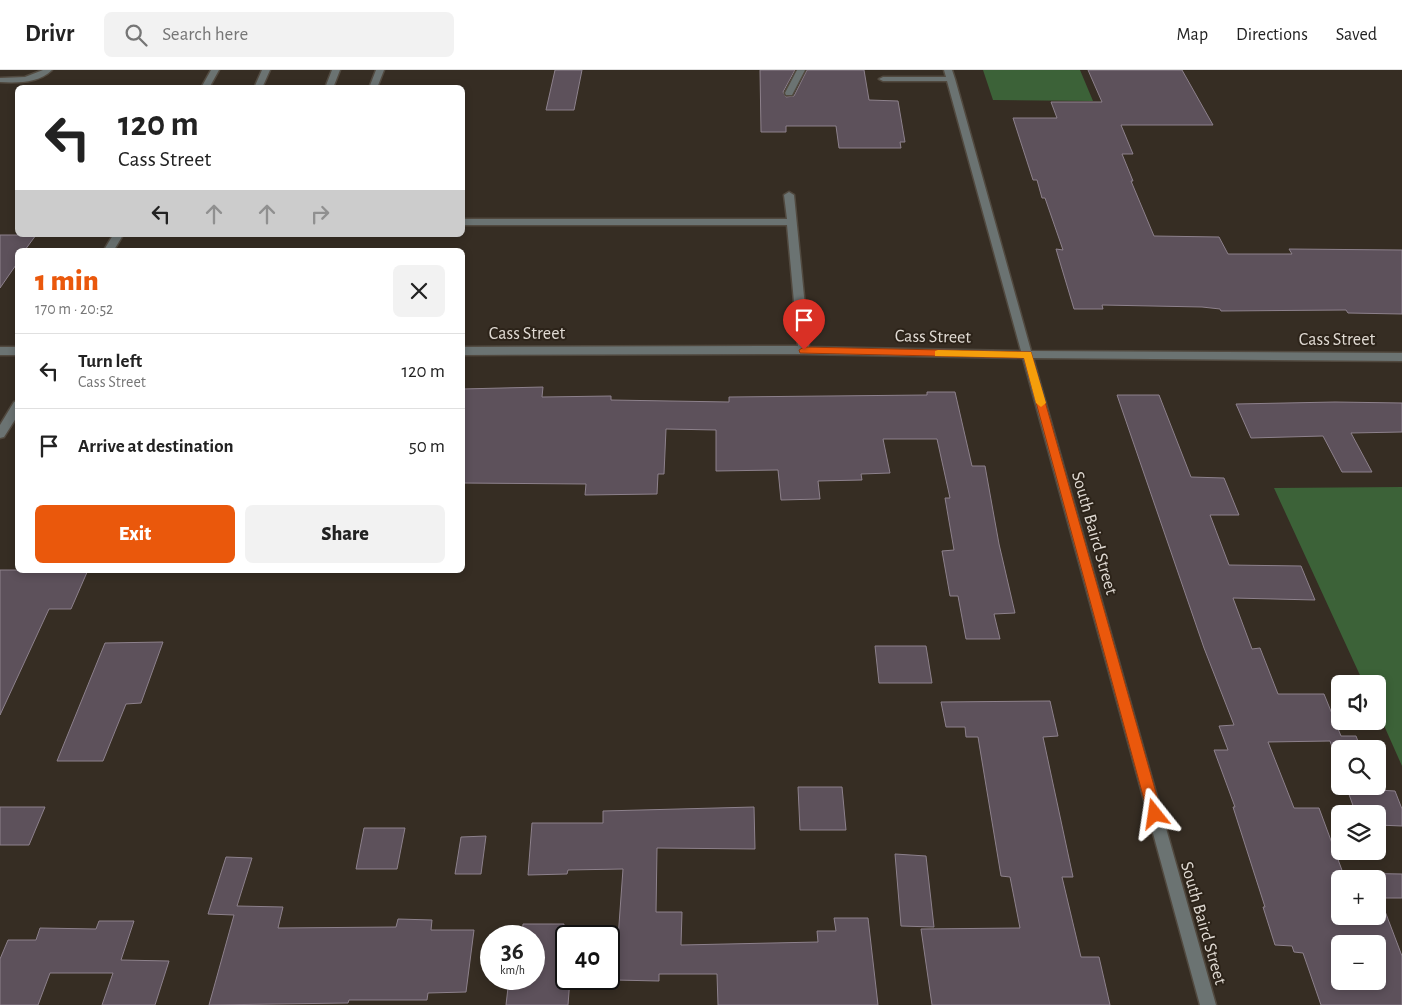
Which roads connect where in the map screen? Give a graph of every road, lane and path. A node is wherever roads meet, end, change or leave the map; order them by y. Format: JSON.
{"nodes":[{"id":1,"x":48,"y":70,"type":"edge"},
{"id":2,"x":215,"y":70,"type":"edge"},
{"id":3,"x":266,"y":70,"type":"edge"},
{"id":4,"x":336,"y":70,"type":"edge"},
{"id":5,"x":380,"y":70,"type":"edge"},
{"id":6,"x":801,"y":70,"type":"edge"},
{"id":7,"x":950,"y":75,"type":"edge"},
{"id":8,"x":883,"y":79,"type":"dead end"},
{"id":9,"x":0,"y":80,"type":"edge"},
{"id":10,"x":206,"y":85,"type":"edge"},
{"id":11,"x":259,"y":85,"type":"edge"},
{"id":12,"x":330,"y":85,"type":"edge"},
{"id":13,"x":374,"y":85,"type":"edge"},
{"id":14,"x":789,"y":93,"type":"dead end"},
{"id":15,"x":789,"y":195,"type":"dead end"},
{"id":16,"x":465,"y":222,"type":"edge"},
{"id":17,"x":792,"y":222,"type":"junction"},
{"id":18,"x":117,"y":237,"type":"edge"},
{"id":19,"x":110,"y":248,"type":"edge"},
{"id":20,"x":804,"y":350,"type":"junction"},
{"id":21,"x":0,"y":351,"type":"edge"},
{"id":22,"x":15,"y":351,"type":"edge"},
{"id":23,"x":465,"y":351,"type":"edge"},
{"id":24,"x":1028,"y":354,"type":"junction"},
{"id":25,"x":1402,"y":357,"type":"edge"},
{"id":26,"x":15,"y":410,"type":"edge"},
{"id":27,"x":0,"y":434,"type":"edge"},
{"id":28,"x":1208,"y":1005,"type":"edge"}],
"edges":[{"from":1,"to":9,"type":"street"},
{"from":2,"to":10,"type":"street"},
{"from":3,"to":11,"type":"street"},
{"from":4,"to":12,"type":"street"},
{"from":5,"to":13,"type":"street"},
{"from":6,"to":14,"type":"street"},
{"from":7,"to":8,"type":"street"},
{"from":7,"to":24,"type":"street","name":"South Baird Street"},
{"from":15,"to":17,"type":"street"},
{"from":16,"to":17,"type":"street"},
{"from":17,"to":20,"type":"street"},
{"from":18,"to":19,"type":"street"},
{"from":20,"to":23,"type":"street","name":"Cass Street"},
{"from":20,"to":24,"type":"street","name":"Cass Street"},
{"from":21,"to":22,"type":"street"},
{"from":24,"to":25,"type":"street","name":"Cass Street"},
{"from":24,"to":28,"type":"street","name":"South Baird Street"},
{"from":26,"to":27,"type":"street"}]}
